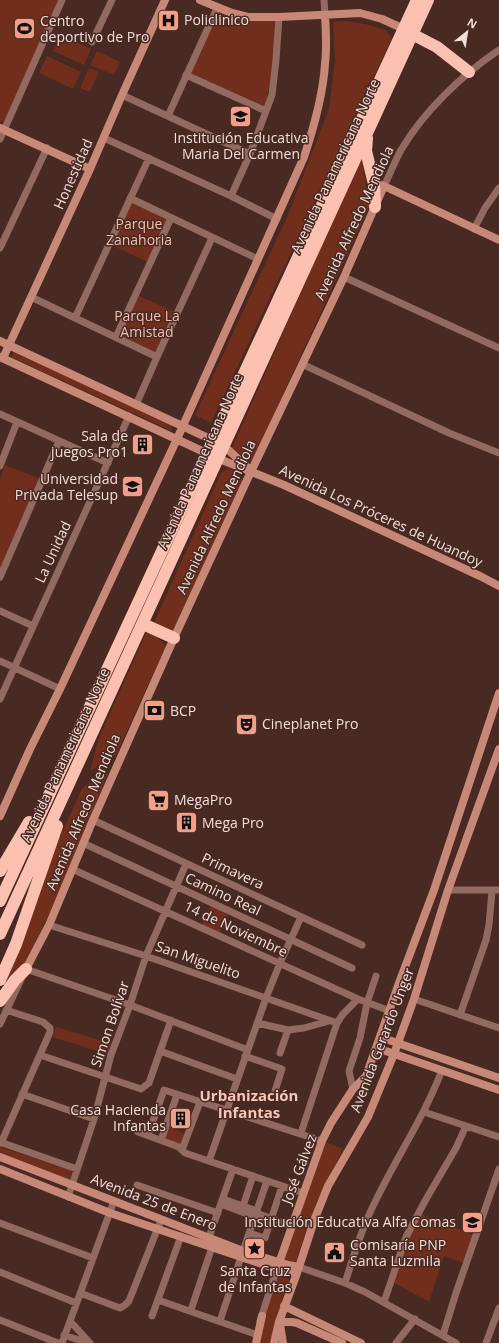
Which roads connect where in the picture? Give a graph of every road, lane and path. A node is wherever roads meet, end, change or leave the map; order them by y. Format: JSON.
{"nodes":[{"id":1,"x":62,"y":0,"type":"edge"},
{"id":2,"x":112,"y":0,"type":"edge"},
{"id":3,"x":165,"y":0,"type":"edge"},
{"id":4,"x":200,"y":0,"type":"edge"},
{"id":5,"x":324,"y":0,"type":"edge"},
{"id":6,"x":417,"y":0,"type":"edge"},
{"id":7,"x":428,"y":0,"type":"edge"},
{"id":8,"x":217,"y":8,"type":"junction"},
{"id":9,"x":325,"y":14,"type":"junction"},
{"id":10,"x":279,"y":17,"type":"junction"},
{"id":11,"x":408,"y":32,"type":"junction"},
{"id":12,"x":92,"y":42,"type":"dead end"},
{"id":13,"x":499,"y":50,"type":"edge"},
{"id":14,"x":469,"y":72,"type":"junction"},
{"id":15,"x":186,"y":75,"type":"junction"},
{"id":16,"x":122,"y":95,"type":"junction"},
{"id":17,"x":266,"y":111,"type":"junction"},
{"id":18,"x":168,"y":116,"type":"junction"},
{"id":19,"x":2,"y":128,"type":"edge"},
{"id":20,"x":368,"y":131,"type":"junction"},
{"id":21,"x":104,"y":138,"type":"junction"},
{"id":22,"x":0,"y":139,"type":"edge"},
{"id":23,"x":47,"y":148,"type":"junction"},
{"id":24,"x":250,"y":154,"type":"junction"},
{"id":25,"x":149,"y":158,"type":"junction"},
{"id":26,"x":90,"y":169,"type":"junction"},
{"id":27,"x":379,"y":185,"type":"junction"},
{"id":28,"x":499,"y":188,"type":"edge"},
{"id":29,"x":231,"y":196,"type":"junction"},
{"id":30,"x":130,"y":198,"type":"junction"},
{"id":31,"x":375,"y":207,"type":"joint"},
{"id":32,"x":171,"y":218,"type":"junction"},
{"id":33,"x":276,"y":219,"type":"junction"},
{"id":34,"x":474,"y":229,"type":"junction"},
{"id":35,"x":212,"y":238,"type":"junction"},
{"id":36,"x":499,"y":240,"type":"edge"},
{"id":37,"x":0,"y":248,"type":"edge"},
{"id":38,"x":258,"y":259,"type":"junction"},
{"id":39,"x":344,"y":277,"type":"junction"},
{"id":40,"x":31,"y":297,"type":"junction"},
{"id":41,"x":75,"y":318,"type":"junction"},
{"id":42,"x":116,"y":337,"type":"junction"},
{"id":43,"x":0,"y":341,"type":"edge"},
{"id":44,"x":9,"y":345,"type":"junction"},
{"id":45,"x":499,"y":348,"type":"edge"},
{"id":46,"x":157,"y":357,"type":"junction"},
{"id":47,"x":1,"y":358,"type":"edge"},
{"id":48,"x":302,"y":364,"type":"junction"},
{"id":49,"x":136,"y":405,"type":"junction"},
{"id":50,"x":0,"y":414,"type":"edge"},
{"id":51,"x":129,"y":416,"type":"junction"},
{"id":52,"x":17,"y":422,"type":"junction"},
{"id":53,"x":182,"y":426,"type":"junction"},
{"id":54,"x":177,"y":439,"type":"junction"},
{"id":55,"x":59,"y":441,"type":"junction"},
{"id":56,"x":218,"y":442,"type":"junction"},
{"id":57,"x":499,"y":453,"type":"edge"},
{"id":58,"x":212,"y":455,"type":"junction"},
{"id":59,"x":108,"y":464,"type":"junction"},
{"id":60,"x":0,"y":466,"type":"edge"},
{"id":61,"x":252,"y":471,"type":"junction"},
{"id":62,"x":0,"y":577,"type":"edge"},
{"id":63,"x":499,"y":586,"type":"edge"},
{"id":64,"x":0,"y":611,"type":"edge"},
{"id":65,"x":143,"y":624,"type":"junction"},
{"id":66,"x":33,"y":626,"type":"junction"},
{"id":67,"x":174,"y":638,"type":"junction"},
{"id":68,"x":0,"y":661,"type":"edge"},
{"id":69,"x":14,"y":668,"type":"junction"},
{"id":70,"x":60,"y":689,"type":"junction"},
{"id":71,"x":499,"y":693,"type":"edge"},
{"id":72,"x":0,"y":699,"type":"edge"},
{"id":73,"x":499,"y":749,"type":"edge"},
{"id":74,"x":50,"y":793,"type":"junction"},
{"id":75,"x":59,"y":805,"type":"junction"},
{"id":76,"x":0,"y":816,"type":"edge"},
{"id":77,"x":93,"y":820,"type":"junction"},
{"id":78,"x":83,"y":844,"type":"junction"},
{"id":79,"x":186,"y":864,"type":"junction"},
{"id":80,"x":72,"y":869,"type":"junction"},
{"id":81,"x":0,"y":871,"type":"edge"},
{"id":82,"x":176,"y":886,"type":"junction"},
{"id":83,"x":436,"y":886,"type":"junction"},
{"id":84,"x":448,"y":890,"type":"junction"},
{"id":85,"x":496,"y":891,"type":"edge"},
{"id":86,"x":0,"y":901,"type":"edge"},
{"id":87,"x":165,"y":911,"type":"junction"},
{"id":88,"x":301,"y":917,"type":"junction"},
{"id":89,"x":439,"y":919,"type":"junction"},
{"id":90,"x":49,"y":925,"type":"junction"},
{"id":91,"x":0,"y":934,"type":"edge"},
{"id":92,"x":291,"y":940,"type":"junction"},
{"id":93,"x":362,"y":945,"type":"dead end"},
{"id":94,"x":146,"y":956,"type":"junction"},
{"id":95,"x":280,"y":963,"type":"junction"},
{"id":96,"x":352,"y":968,"type":"dead end"},
{"id":97,"x":26,"y":969,"type":"junction"},
{"id":98,"x":376,"y":976,"type":"dead end"},
{"id":99,"x":0,"y":980,"type":"edge"},
{"id":100,"x":266,"y":998,"type":"junction"},
{"id":101,"x":358,"y":999,"type":"junction"},
{"id":102,"x":414,"y":999,"type":"junction"},
{"id":103,"x":367,"y":1004,"type":"junction"},
{"id":104,"x":130,"y":1005,"type":"junction"},
{"id":105,"x":3,"y":1006,"type":"edge"},
{"id":106,"x":390,"y":1011,"type":"junction"},
{"id":107,"x":460,"y":1015,"type":"junction"},
{"id":108,"x":171,"y":1020,"type":"junction"},
{"id":109,"x":257,"y":1022,"type":"junction"},
{"id":110,"x":333,"y":1022,"type":"junction"},
{"id":111,"x":0,"y":1024,"type":"edge"},
{"id":112,"x":499,"y":1028,"type":"edge"},
{"id":113,"x":288,"y":1030,"type":"junction"},
{"id":114,"x":380,"y":1038,"type":"junction"},
{"id":115,"x":398,"y":1043,"type":"junction"},
{"id":116,"x":377,"y":1048,"type":"junction"},
{"id":117,"x":160,"y":1051,"type":"junction"},
{"id":118,"x":246,"y":1053,"type":"junction"},
{"id":119,"x":280,"y":1053,"type":"dead end"},
{"id":120,"x":40,"y":1054,"type":"junction"},
{"id":121,"x":394,"y":1054,"type":"junction"},
{"id":122,"x":442,"y":1070,"type":"junction"},
{"id":123,"x":105,"y":1078,"type":"junction"},
{"id":124,"x":499,"y":1078,"type":"edge"},
{"id":125,"x":237,"y":1079,"type":"junction"},
{"id":126,"x":353,"y":1089,"type":"junction"},
{"id":127,"x":499,"y":1090,"type":"edge"},
{"id":128,"x":275,"y":1091,"type":"dead end"},
{"id":129,"x":22,"y":1094,"type":"junction"},
{"id":130,"x":177,"y":1094,"type":"junction"},
{"id":131,"x":200,"y":1102,"type":"junction"},
{"id":132,"x":226,"y":1110,"type":"junction"},
{"id":133,"x":424,"y":1112,"type":"junction"},
{"id":134,"x":94,"y":1119,"type":"junction"},
{"id":135,"x":466,"y":1126,"type":"junction"},
{"id":136,"x":138,"y":1132,"type":"dead end"},
{"id":137,"x":301,"y":1133,"type":"junction"},
{"id":138,"x":148,"y":1135,"type":"junction"},
{"id":139,"x":499,"y":1137,"type":"edge"},
{"id":140,"x":161,"y":1140,"type":"junction"},
{"id":141,"x":322,"y":1141,"type":"junction"},
{"id":142,"x":1,"y":1142,"type":"edge"},
{"id":143,"x":182,"y":1150,"type":"junction"},
{"id":144,"x":0,"y":1157,"type":"edge"},
{"id":145,"x":208,"y":1161,"type":"junction"},
{"id":146,"x":0,"y":1169,"type":"edge"},
{"id":147,"x":77,"y":1169,"type":"junction"},
{"id":148,"x":233,"y":1169,"type":"junction"},
{"id":149,"x":499,"y":1169,"type":"edge"},
{"id":150,"x":253,"y":1176,"type":"junction"},
{"id":151,"x":267,"y":1181,"type":"junction"},
{"id":152,"x":72,"y":1184,"type":"junction"},
{"id":153,"x":137,"y":1185,"type":"dead end"},
{"id":154,"x":282,"y":1186,"type":"junction"},
{"id":155,"x":303,"y":1193,"type":"junction"},
{"id":156,"x":68,"y":1197,"type":"junction"},
{"id":157,"x":114,"y":1201,"type":"junction"},
{"id":158,"x":222,"y":1201,"type":"junction"},
{"id":159,"x":243,"y":1206,"type":"junction"},
{"id":160,"x":110,"y":1213,"type":"junction"},
{"id":161,"x":218,"y":1213,"type":"junction"},
{"id":162,"x":256,"y":1213,"type":"junction"},
{"id":163,"x":271,"y":1219,"type":"junction"},
{"id":164,"x":161,"y":1220,"type":"junction"},
{"id":165,"x":0,"y":1223,"type":"edge"},
{"id":166,"x":292,"y":1226,"type":"junction"},
{"id":167,"x":158,"y":1228,"type":"junction"},
{"id":168,"x":249,"y":1233,"type":"junction"},
{"id":169,"x":181,"y":1236,"type":"junction"},
{"id":170,"x":209,"y":1243,"type":"junction"},
{"id":171,"x":242,"y":1254,"type":"junction"},
{"id":172,"x":93,"y":1258,"type":"junction"},
{"id":173,"x":278,"y":1266,"type":"junction"},
{"id":174,"x":298,"y":1270,"type":"junction"},
{"id":175,"x":0,"y":1272,"type":"edge"},
{"id":176,"x":345,"y":1283,"type":"junction"},
{"id":177,"x":80,"y":1293,"type":"junction"},
{"id":178,"x":158,"y":1300,"type":"junction"},
{"id":179,"x":76,"y":1302,"type":"junction"},
{"id":180,"x":384,"y":1302,"type":"junction"},
{"id":181,"x":284,"y":1306,"type":"junction"},
{"id":182,"x":499,"y":1308,"type":"edge"},
{"id":183,"x":191,"y":1310,"type":"junction"},
{"id":184,"x":152,"y":1316,"type":"dead end"},
{"id":185,"x":262,"y":1316,"type":"junction"},
{"id":186,"x":414,"y":1319,"type":"junction"},
{"id":187,"x":0,"y":1320,"type":"edge"},
{"id":188,"x":220,"y":1320,"type":"junction"},
{"id":189,"x":70,"y":1321,"type":"junction"},
{"id":190,"x":316,"y":1321,"type":"junction"},
{"id":191,"x":279,"y":1322,"type":"junction"},
{"id":192,"x":255,"y":1334,"type":"junction"},
{"id":193,"x":64,"y":1335,"type":"junction"},
{"id":194,"x":443,"y":1335,"type":"junction"},
{"id":195,"x":58,"y":1343,"type":"edge"},
{"id":196,"x":62,"y":1343,"type":"edge"},
{"id":197,"x":89,"y":1343,"type":"edge"},
{"id":198,"x":252,"y":1343,"type":"edge"},
{"id":199,"x":256,"y":1343,"type":"edge"},
{"id":200,"x":274,"y":1343,"type":"edge"},
{"id":201,"x":283,"y":1343,"type":"edge"},
{"id":202,"x":342,"y":1343,"type":"edge"},
{"id":203,"x":362,"y":1343,"type":"edge"},
{"id":204,"x":396,"y":1343,"type":"edge"},
{"id":205,"x":456,"y":1343,"type":"edge"},
{"id":206,"x":486,"y":1343,"type":"edge"}],
"edges":[{"from":1,"to":19,"type":"street"},
{"from":2,"to":12,"type":"street"},
{"from":3,"to":16,"type":"main road","name":"Honestidad"},
{"from":4,"to":8,"type":"main road"},
{"from":5,"to":9,"type":"street"},
{"from":6,"to":11,"type":"highway","name":"Avenida Panamericana Norte"},
{"from":7,"to":11,"type":"highway","name":"Avenida Panamericana Norte"},
{"from":8,"to":10,"type":"main road"},
{"from":8,"to":15,"type":"street"},
{"from":9,"to":10,"type":"main road"},
{"from":9,"to":11,"type":"main road"},
{"from":9,"to":33,"type":"main road"},
{"from":10,"to":17,"type":"street"},
{"from":11,"to":14,"type":"highway"},
{"from":11,"to":20,"type":"highway","name":"Avenida Panamericana Norte"},
{"from":11,"to":56,"type":"highway","name":"Avenida Panamericana Norte"},
{"from":13,"to":14,"type":"street","name":"Avenida Alfredo Mendiola"},
{"from":14,"to":27,"type":"street","name":"Avenida Alfredo Mendiola"},
{"from":15,"to":17,"type":"street"},
{"from":15,"to":18,"type":"street"},
{"from":16,"to":18,"type":"street"},
{"from":16,"to":21,"type":"main road","name":"Honestidad"},
{"from":17,"to":24,"type":"street"},
{"from":18,"to":24,"type":"street"},
{"from":19,"to":22,"type":"street"},
{"from":19,"to":23,"type":"main road"},
{"from":20,"to":27,"type":"highway"},
{"from":20,"to":56,"type":"highway","name":"Avenida Panamericana Norte"},
{"from":21,"to":25,"type":"street"},
{"from":21,"to":26,"type":"main road","name":"Honestidad"},
{"from":23,"to":26,"type":"main road"},
{"from":23,"to":37,"type":"street"},
{"from":24,"to":29,"type":"street"},
{"from":25,"to":29,"type":"street"},
{"from":25,"to":30,"type":"street"},
{"from":26,"to":40,"type":"main road","name":"Honestidad"},
{"from":27,"to":31,"type":"highway"},
{"from":27,"to":34,"type":"main road"},
{"from":28,"to":34,"type":"street"},
{"from":29,"to":33,"type":"street"},
{"from":30,"to":32,"type":"street"},
{"from":30,"to":41,"type":"street"},
{"from":31,"to":39,"type":"main road","name":"Avenida Alfredo Mendiola"},
{"from":32,"to":35,"type":"street"},
{"from":32,"to":42,"type":"street"},
{"from":33,"to":38,"type":"main road"},
{"from":34,"to":36,"type":"main road"},
{"from":35,"to":38,"type":"street"},
{"from":35,"to":46,"type":"street"},
{"from":38,"to":53,"type":"main road"},
{"from":39,"to":45,"type":"street"},
{"from":39,"to":48,"type":"main road","name":"Avenida Alfredo Mendiola"},
{"from":40,"to":41,"type":"street"},
{"from":40,"to":44,"type":"main road","name":"Honestidad"},
{"from":41,"to":42,"type":"street"},
{"from":42,"to":46,"type":"street"},
{"from":43,"to":44,"type":"main road","name":"Avenida Los Próceres de Huandoy"},
{"from":44,"to":47,"type":"main road","name":"Honestidad"},
{"from":44,"to":49,"type":"main road","name":"Avenida Los Próceres de Huandoy"},
{"from":46,"to":49,"type":"street"},
{"from":47,"to":51,"type":"main road","name":"Avenida Los Próceres de Huandoy"},
{"from":48,"to":57,"type":"street"},
{"from":48,"to":61,"type":"main road","name":"Avenida Alfredo Mendiola"},
{"from":49,"to":53,"type":"main road","name":"Avenida Los Próceres de Huandoy"},
{"from":50,"to":52,"type":"street"},
{"from":51,"to":54,"type":"main road","name":"Avenida Los Próceres de Huandoy"},
{"from":51,"to":59,"type":"street","name":"La Unidad"},
{"from":52,"to":55,"type":"street"},
{"from":52,"to":60,"type":"street"},
{"from":53,"to":54,"type":"main road"},
{"from":53,"to":56,"type":"main road","name":"Avenida Los Próceres de Huandoy"},
{"from":54,"to":58,"type":"main road","name":"Avenida Los Próceres de Huandoy"},
{"from":54,"to":70,"type":"main road"},
{"from":55,"to":59,"type":"street"},
{"from":55,"to":62,"type":"street"},
{"from":56,"to":58,"type":"highway","name":"Avenida Panamericana Norte"},
{"from":56,"to":61,"type":"main road","name":"Avenida Los Próceres de Huandoy"},
{"from":58,"to":61,"type":"main road","name":"Avenida Los Próceres de Huandoy"},
{"from":58,"to":65,"type":"highway","name":"Avenida Panamericana Norte"},
{"from":58,"to":74,"type":"highway","name":"Avenida Panamericana Norte"},
{"from":59,"to":66,"type":"street","name":"La Unidad"},
{"from":61,"to":63,"type":"main road","name":"Avenida Los Próceres de Huandoy"},
{"from":61,"to":67,"type":"main road","name":"Avenida Alfredo Mendiola"},
{"from":64,"to":66,"type":"street"},
{"from":65,"to":67,"type":"highway"},
{"from":65,"to":75,"type":"highway","name":"Avenida Panamericana Norte"},
{"from":66,"to":69,"type":"street","name":"La Unidad"},
{"from":67,"to":77,"type":"main road","name":"Avenida Alfredo Mendiola"},
{"from":68,"to":69,"type":"street"},
{"from":69,"to":70,"type":"street"},
{"from":69,"to":72,"type":"street","name":"La Unidad"},
{"from":70,"to":76,"type":"main road"},
{"from":71,"to":83,"type":"main road","name":"Avenida Gerardo Unger"},
{"from":73,"to":84,"type":"main road","name":"Avenida Gerardo Unger"},
{"from":74,"to":81,"type":"highway"},
{"from":74,"to":86,"type":"highway","name":"Avenida Panamericana Norte"},
{"from":75,"to":91,"type":"highway","name":"Avenida Panamericana Norte"},
{"from":75,"to":99,"type":"highway"},
{"from":77,"to":78,"type":"main road","name":"Avenida Alfredo Mendiola"},
{"from":77,"to":79,"type":"street","name":"Primavera"},
{"from":78,"to":80,"type":"main road","name":"Avenida Alfredo Mendiola"},
{"from":78,"to":82,"type":"street","name":"Camino Real"},
{"from":79,"to":82,"type":"street","name":"Simon Bolívar"},
{"from":79,"to":88,"type":"street","name":"Primavera"},
{"from":80,"to":87,"type":"street","name":"14 de Noviembre"},
{"from":80,"to":90,"type":"main road","name":"Avenida Alfredo Mendiola"},
{"from":82,"to":87,"type":"street","name":"Simon Bolívar"},
{"from":82,"to":92,"type":"street","name":"Camino Real"},
{"from":83,"to":89,"type":"main road","name":"Avenida Gerardo Unger"},
{"from":83,"to":106,"type":"main road"},
{"from":84,"to":85,"type":"street"},
{"from":84,"to":89,"type":"main road","name":"Avenida Gerardo Unger"},
{"from":85,"to":107,"type":"street"},
{"from":87,"to":94,"type":"street","name":"Simon Bolívar"},
{"from":87,"to":95,"type":"street","name":"14 de Noviembre"},
{"from":88,"to":92,"type":"street"},
{"from":88,"to":93,"type":"street","name":"Primavera"},
{"from":89,"to":102,"type":"main road","name":"Avenida Gerardo Unger"},
{"from":90,"to":94,"type":"street","name":"San Miguelito"},
{"from":90,"to":97,"type":"main road","name":"Avenida Alfredo Mendiola"},
{"from":92,"to":95,"type":"street"},
{"from":92,"to":96,"type":"street","name":"Camino Real"},
{"from":94,"to":100,"type":"street","name":"San Miguelito"},
{"from":94,"to":104,"type":"street","name":"Simon Bolívar"},
{"from":95,"to":100,"type":"street"},
{"from":95,"to":101,"type":"street","name":"14 de Noviembre"},
{"from":97,"to":104,"type":"street"},
{"from":97,"to":105,"type":"highway"},
{"from":98,"to":103,"type":"street"},
{"from":100,"to":109,"type":"street"},
{"from":100,"to":110,"type":"street","name":"San Miguelito"},
{"from":101,"to":103,"type":"street","name":"14 de Noviembre"},
{"from":101,"to":110,"type":"street"},
{"from":102,"to":107,"type":"street"},
{"from":102,"to":115,"type":"main road","name":"Avenida Gerardo Unger"},
{"from":103,"to":106,"type":"street","name":"14 de Noviembre"},
{"from":103,"to":126,"type":"street"},
{"from":104,"to":108,"type":"street"},
{"from":104,"to":123,"type":"street","name":"Simon Bolívar"},
{"from":105,"to":111,"type":"street"},
{"from":105,"to":120,"type":"street"},
{"from":106,"to":114,"type":"main road"},
{"from":107,"to":112,"type":"street"},
{"from":108,"to":117,"type":"street"},
{"from":108,"to":118,"type":"street"},
{"from":109,"to":113,"type":"street"},
{"from":109,"to":118,"type":"street"},
{"from":110,"to":113,"type":"street"},
{"from":110,"to":137,"type":"street"},
{"from":113,"to":119,"type":"street"},
{"from":114,"to":115,"type":"main road"},
{"from":114,"to":116,"type":"main road"},
{"from":115,"to":121,"type":"main road","name":"Avenida Gerardo Unger"},
{"from":115,"to":124,"type":"main road"},
{"from":116,"to":121,"type":"main road"},
{"from":116,"to":126,"type":"main road","name":"José Gálvez"},
{"from":117,"to":123,"type":"street"},
{"from":117,"to":125,"type":"street"},
{"from":118,"to":125,"type":"street"},
{"from":118,"to":128,"type":"street"},
{"from":120,"to":123,"type":"street"},
{"from":120,"to":129,"type":"street"},
{"from":121,"to":122,"type":"main road"},
{"from":121,"to":174,"type":"main road","name":"Avenida Gerardo Unger"},
{"from":122,"to":127,"type":"main road"},
{"from":122,"to":133,"type":"street"},
{"from":123,"to":134,"type":"street","name":"Simon Bolívar"},
{"from":125,"to":132,"type":"street"},
{"from":126,"to":141,"type":"main road","name":"José Gálvez"},
{"from":129,"to":134,"type":"street"},
{"from":129,"to":142,"type":"street"},
{"from":130,"to":131,"type":"street"},
{"from":130,"to":138,"type":"street"},
{"from":130,"to":140,"type":"street"},
{"from":131,"to":132,"type":"street"},
{"from":131,"to":143,"type":"street"},
{"from":132,"to":137,"type":"street"},
{"from":132,"to":145,"type":"street"},
{"from":133,"to":135,"type":"street"},
{"from":133,"to":176,"type":"street"},
{"from":134,"to":147,"type":"street","name":"Simon Bolívar"},
{"from":135,"to":139,"type":"street"},
{"from":135,"to":180,"type":"street"},
{"from":136,"to":138,"type":"street"},
{"from":137,"to":141,"type":"street"},
{"from":138,"to":140,"type":"street"},
{"from":140,"to":143,"type":"street"},
{"from":141,"to":155,"type":"main road","name":"José Gálvez"},
{"from":142,"to":147,"type":"street"},
{"from":143,"to":145,"type":"street"},
{"from":144,"to":152,"type":"main road","name":"Avenida 25 de Enero"},
{"from":145,"to":148,"type":"street"},
{"from":146,"to":156,"type":"main road","name":"Avenida 25 de Enero"},
{"from":147,"to":152,"type":"street","name":"Simon Bolívar"},
{"from":148,"to":150,"type":"street"},
{"from":148,"to":158,"type":"street"},
{"from":149,"to":194,"type":"street"},
{"from":150,"to":151,"type":"street"},
{"from":150,"to":159,"type":"street"},
{"from":151,"to":154,"type":"street"},
{"from":151,"to":162,"type":"street"},
{"from":152,"to":156,"type":"street","name":"Simon Bolívar"},
{"from":152,"to":157,"type":"main road","name":"Avenida 25 de Enero"},
{"from":153,"to":161,"type":"street"},
{"from":154,"to":155,"type":"street"},
{"from":154,"to":163,"type":"street"},
{"from":155,"to":166,"type":"main road","name":"José Gálvez"},
{"from":156,"to":160,"type":"main road","name":"Avenida 25 de Enero"},
{"from":157,"to":160,"type":"street"},
{"from":157,"to":164,"type":"main road","name":"Avenida 25 de Enero"},
{"from":158,"to":159,"type":"street"},
{"from":158,"to":161,"type":"street"},
{"from":158,"to":162,"type":"street"},
{"from":159,"to":162,"type":"street"},
{"from":160,"to":167,"type":"main road","name":"Avenida 25 de Enero"},
{"from":160,"to":172,"type":"street"},
{"from":161,"to":170,"type":"street"},
{"from":162,"to":163,"type":"street"},
{"from":162,"to":168,"type":"street"},
{"from":163,"to":166,"type":"street"},
{"from":163,"to":168,"type":"street"},
{"from":164,"to":167,"type":"street"},
{"from":164,"to":170,"type":"main road","name":"Avenida 25 de Enero"},
{"from":165,"to":172,"type":"street"},
{"from":166,"to":173,"type":"main road","name":"José Gálvez"},
{"from":167,"to":169,"type":"main road","name":"Avenida 25 de Enero"},
{"from":167,"to":177,"type":"street"},
{"from":168,"to":171,"type":"street"},
{"from":169,"to":170,"type":"main road","name":"Avenida 25 de Enero"},
{"from":169,"to":178,"type":"street"},
{"from":170,"to":171,"type":"main road","name":"Avenida 25 de Enero"},
{"from":170,"to":183,"type":"street"},
{"from":171,"to":173,"type":"main road","name":"Avenida 25 de Enero"},
{"from":171,"to":188,"type":"street"},
{"from":172,"to":177,"type":"street"},
{"from":173,"to":174,"type":"main road","name":"Avenida 25 de Enero"},
{"from":173,"to":185,"type":"street"},
{"from":174,"to":176,"type":"street"},
{"from":174,"to":181,"type":"main road","name":"Avenida Gerardo Unger"},
{"from":175,"to":179,"type":"street"},
{"from":176,"to":180,"type":"street"},
{"from":177,"to":179,"type":"street"},
{"from":178,"to":183,"type":"street"},
{"from":178,"to":184,"type":"street"},
{"from":179,"to":189,"type":"street"},
{"from":180,"to":186,"type":"street"},
{"from":181,"to":190,"type":"main road"},
{"from":181,"to":191,"type":"main road","name":"Avenida Gerardo Unger"},
{"from":182,"to":206,"type":"street"},
{"from":183,"to":188,"type":"street"},
{"from":185,"to":192,"type":"street"},
{"from":185,"to":199,"type":"main road"},
{"from":186,"to":194,"type":"street"},
{"from":186,"to":204,"type":"street"},
{"from":187,"to":195,"type":"street"},
{"from":188,"to":192,"type":"street"},
{"from":189,"to":193,"type":"street"},
{"from":189,"to":197,"type":"street"},
{"from":190,"to":202,"type":"main road"},
{"from":190,"to":203,"type":"main road"},
{"from":191,"to":200,"type":"main road","name":"Avenida Gerardo Unger"},
{"from":191,"to":201,"type":"main road","name":"Avenida Gerardo Unger"},
{"from":191,"to":202,"type":"main road"},
{"from":192,"to":198,"type":"street"},
{"from":193,"to":196,"type":"street"},
{"from":193,"to":197,"type":"street"},
{"from":194,"to":205,"type":"street"}]}
